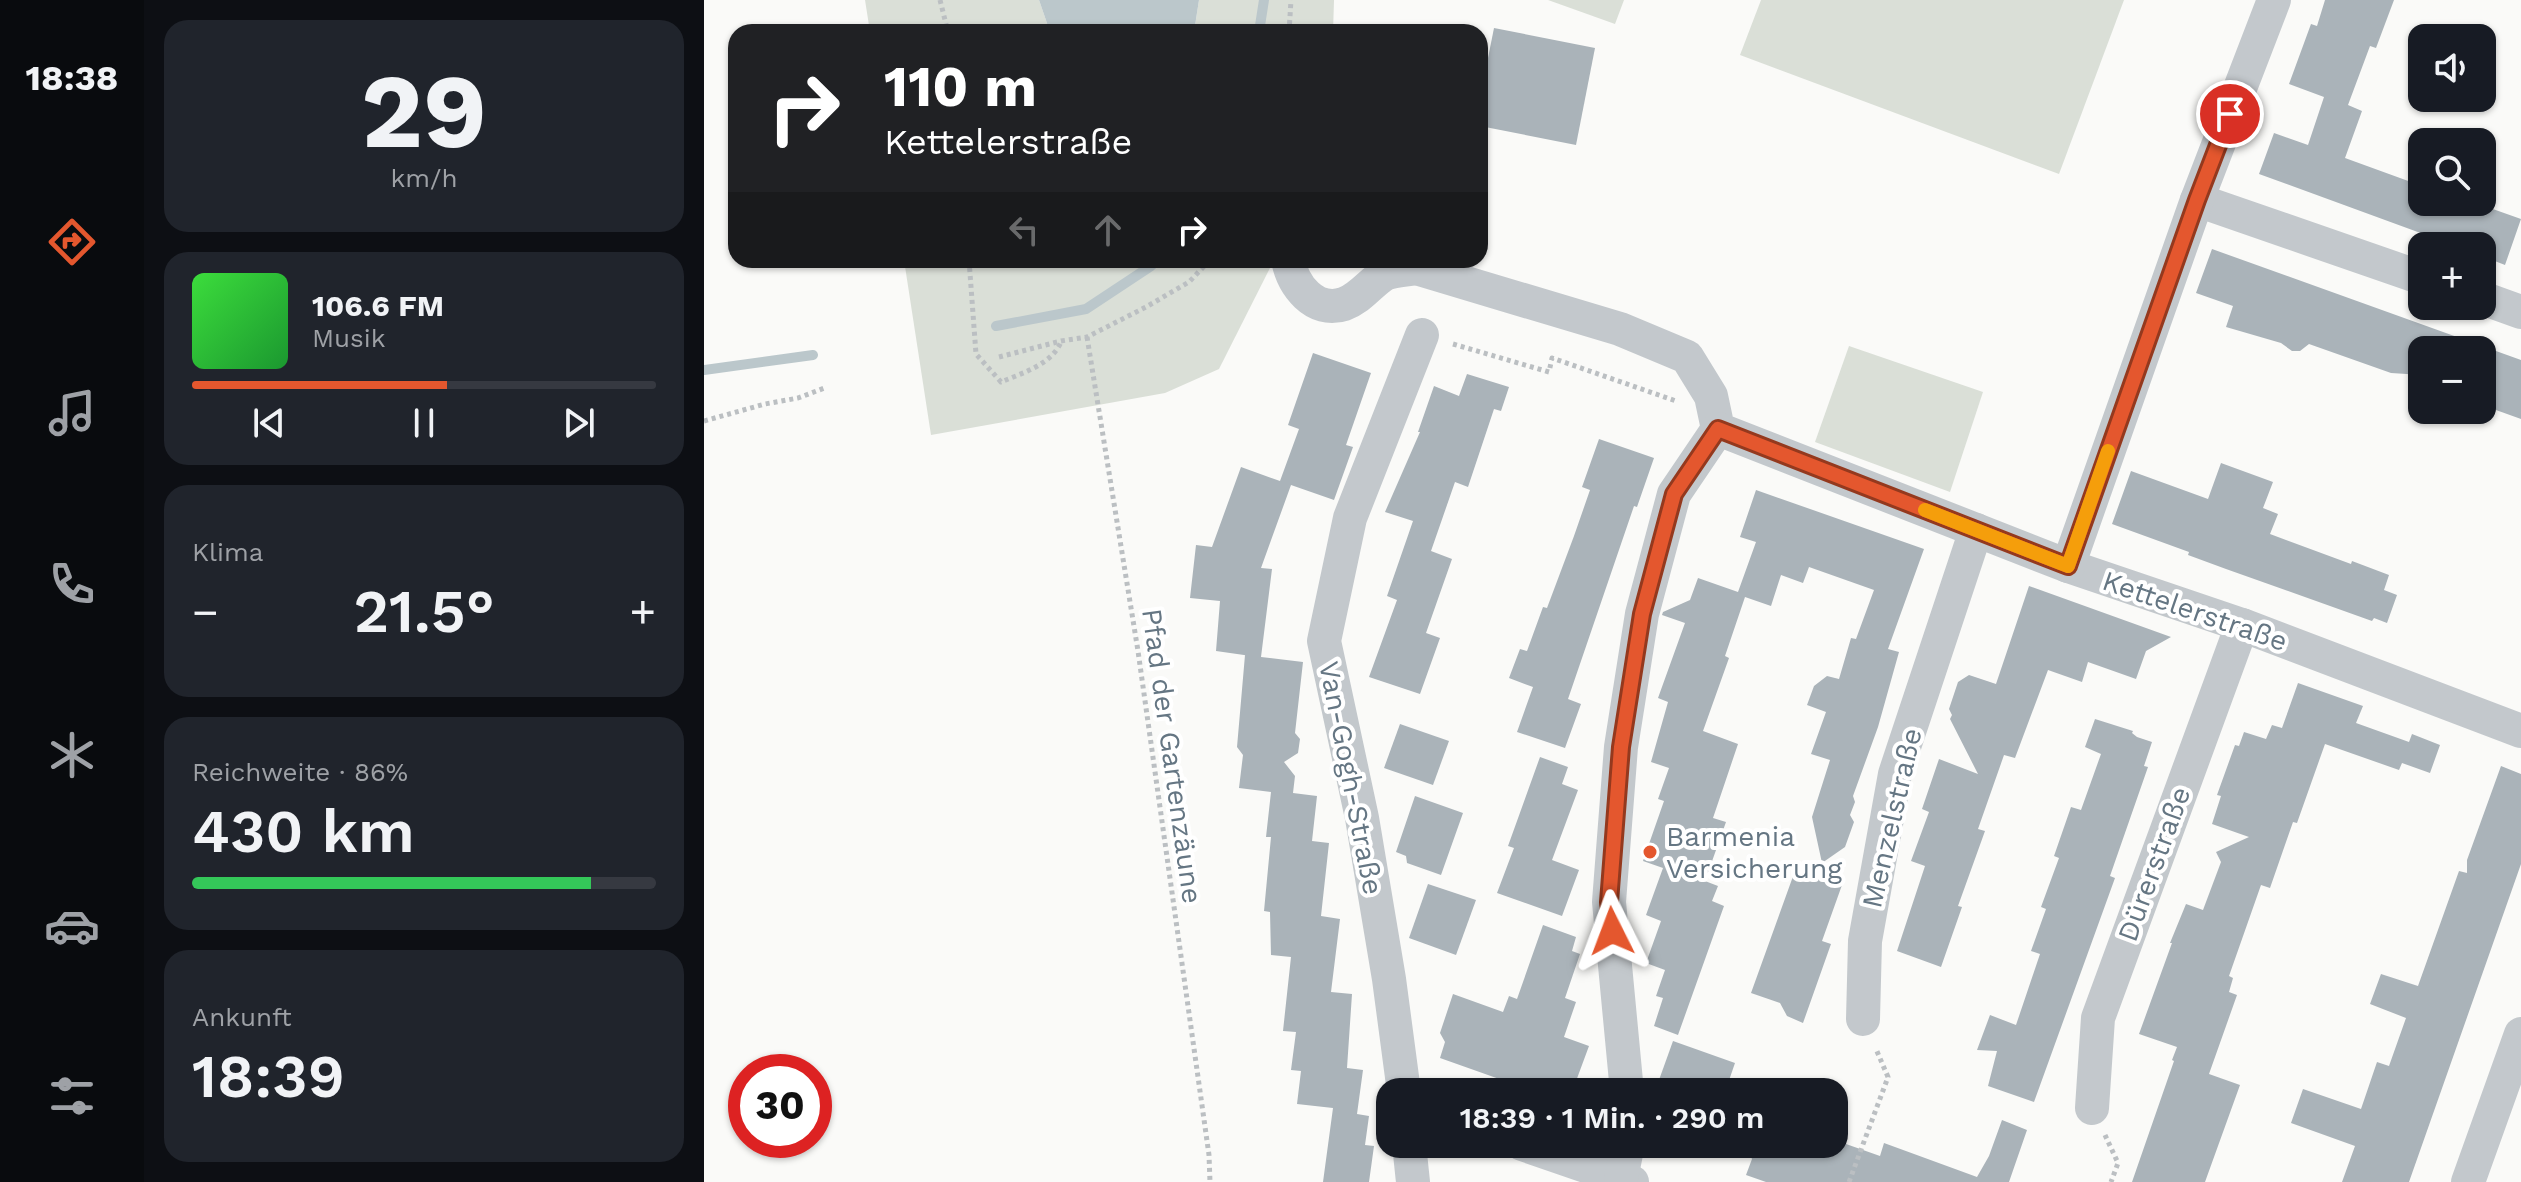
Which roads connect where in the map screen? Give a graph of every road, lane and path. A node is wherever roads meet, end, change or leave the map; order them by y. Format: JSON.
{"nodes":[{"id":1,"x":940,"y":0,"type":"edge"},
{"id":2,"x":1291,"y":0,"type":"edge"},
{"id":3,"x":2274,"y":0,"type":"edge"},
{"id":4,"x":946,"y":24,"type":"edge"},
{"id":5,"x":1290,"y":24,"type":"edge"},
{"id":6,"x":2197,"y":200,"type":"junction"},
{"id":7,"x":970,"y":268,"type":"edge"},
{"id":8,"x":1202,"y":268,"type":"edge"},
{"id":9,"x":1290,"y":268,"type":"edge"},
{"id":10,"x":1400,"y":268,"type":"edge"},
{"id":11,"x":1423,"y":268,"type":"edge"},
{"id":12,"x":2408,"y":273,"type":"edge"},
{"id":13,"x":2496,"y":303,"type":"edge"},
{"id":14,"x":2521,"y":312,"type":"edge"},
{"id":15,"x":1422,"y":335,"type":"joint"},
{"id":16,"x":1087,"y":337,"type":"junction"},
{"id":17,"x":1061,"y":341,"type":"junction"},
{"id":18,"x":999,"y":357,"type":"dead end"},
{"id":19,"x":827,"y":387,"type":"dead end"},
{"id":20,"x":704,"y":421,"type":"edge"},
{"id":21,"x":1717,"y":422,"type":"junction"},
{"id":22,"x":1976,"y":530,"type":"junction"},
{"id":23,"x":2068,"y":566,"type":"junction"},
{"id":24,"x":2242,"y":625,"type":"junction"},
{"id":25,"x":2521,"y":731,"type":"edge"},
{"id":26,"x":1863,"y":1019,"type":"joint"},
{"id":27,"x":2521,"y":1034,"type":"edge"},
{"id":28,"x":1402,"y":1078,"type":"edge"},
{"id":29,"x":1626,"y":1078,"type":"edge"},
{"id":30,"x":2092,"y":1108,"type":"joint"},
{"id":31,"x":1410,"y":1158,"type":"edge"},
{"id":32,"x":1563,"y":1158,"type":"edge"},
{"id":33,"x":1628,"y":1158,"type":"edge"},
{"id":34,"x":1627,"y":1180,"type":"edge"},
{"id":35,"x":1210,"y":1182,"type":"edge"},
{"id":36,"x":1413,"y":1182,"type":"edge"},
{"id":37,"x":1849,"y":1182,"type":"edge"},
{"id":38,"x":2111,"y":1182,"type":"edge"},
{"id":39,"x":2468,"y":1182,"type":"edge"}],
"edges":[{"from":1,"to":4,"type":"path"},
{"from":2,"to":5,"type":"path"},
{"from":3,"to":6,"type":"street"},
{"from":6,"to":12,"type":"street"},
{"from":6,"to":23,"type":"street"},
{"from":7,"to":17,"type":"path"},
{"from":8,"to":16,"type":"path"},
{"from":9,"to":10,"type":"street"},
{"from":11,"to":21,"type":"street"},
{"from":13,"to":14,"type":"street"},
{"from":15,"to":21,"type":"path"},
{"from":15,"to":28,"type":"street","name":"Van-Gogh-Straße"},
{"from":16,"to":17,"type":"path"},
{"from":16,"to":35,"type":"path","name":"Pfad der Gartenzäune"},
{"from":17,"to":18,"type":"path"},
{"from":19,"to":20,"type":"path"},
{"from":21,"to":22,"type":"street","name":"Kettelerstraße"},
{"from":21,"to":29,"type":"street"},
{"from":22,"to":23,"type":"street","name":"Kettelerstraße"},
{"from":22,"to":26,"type":"street","name":"Menzelstraße"},
{"from":23,"to":24,"type":"street","name":"Kettelerstraße"},
{"from":24,"to":25,"type":"street","name":"Kettelerstraße"},
{"from":24,"to":30,"type":"street","name":"Dürerstraße"},
{"from":26,"to":37,"type":"path"},
{"from":27,"to":39,"type":"street"},
{"from":30,"to":38,"type":"path"},
{"from":31,"to":36,"type":"street"},
{"from":32,"to":34,"type":"street"},
{"from":33,"to":34,"type":"street"}]}
